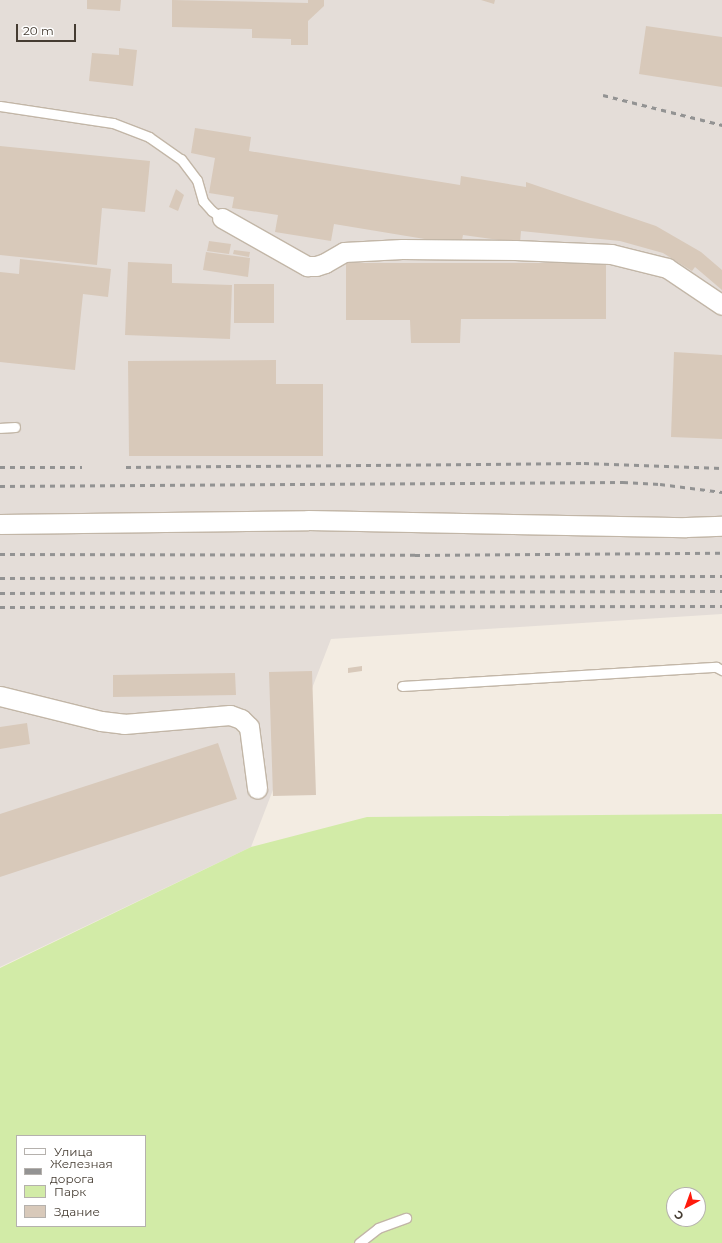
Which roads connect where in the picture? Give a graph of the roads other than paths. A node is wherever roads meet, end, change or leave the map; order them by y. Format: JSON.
{"nodes":[{"id":1,"x":0,"y":106,"type":"edge"},
{"id":2,"x":222,"y":218,"type":"joint"},
{"id":3,"x":722,"y":305,"type":"edge"},
{"id":4,"x":0,"y":428,"type":"edge"},
{"id":5,"x":15,"y":428,"type":"dead end"},
{"id":6,"x":0,"y":524,"type":"edge"},
{"id":7,"x":722,"y":526,"type":"edge"},
{"id":8,"x":722,"y":670,"type":"edge"},
{"id":9,"x":402,"y":686,"type":"dead end"},
{"id":10,"x":0,"y":696,"type":"edge"},
{"id":11,"x":257,"y":788,"type":"dead end"},
{"id":12,"x":406,"y":1218,"type":"dead end"},
{"id":13,"x":359,"y":1243,"type":"edge"}],
"edges":[{"from":1,"to":2,"type":"lane"},
{"from":2,"to":3,"type":"street"},
{"from":4,"to":5,"type":"lane"},
{"from":6,"to":7,"type":"street"},
{"from":8,"to":9,"type":"lane"},
{"from":10,"to":11,"type":"street"},
{"from":12,"to":13,"type":"lane"}]}
